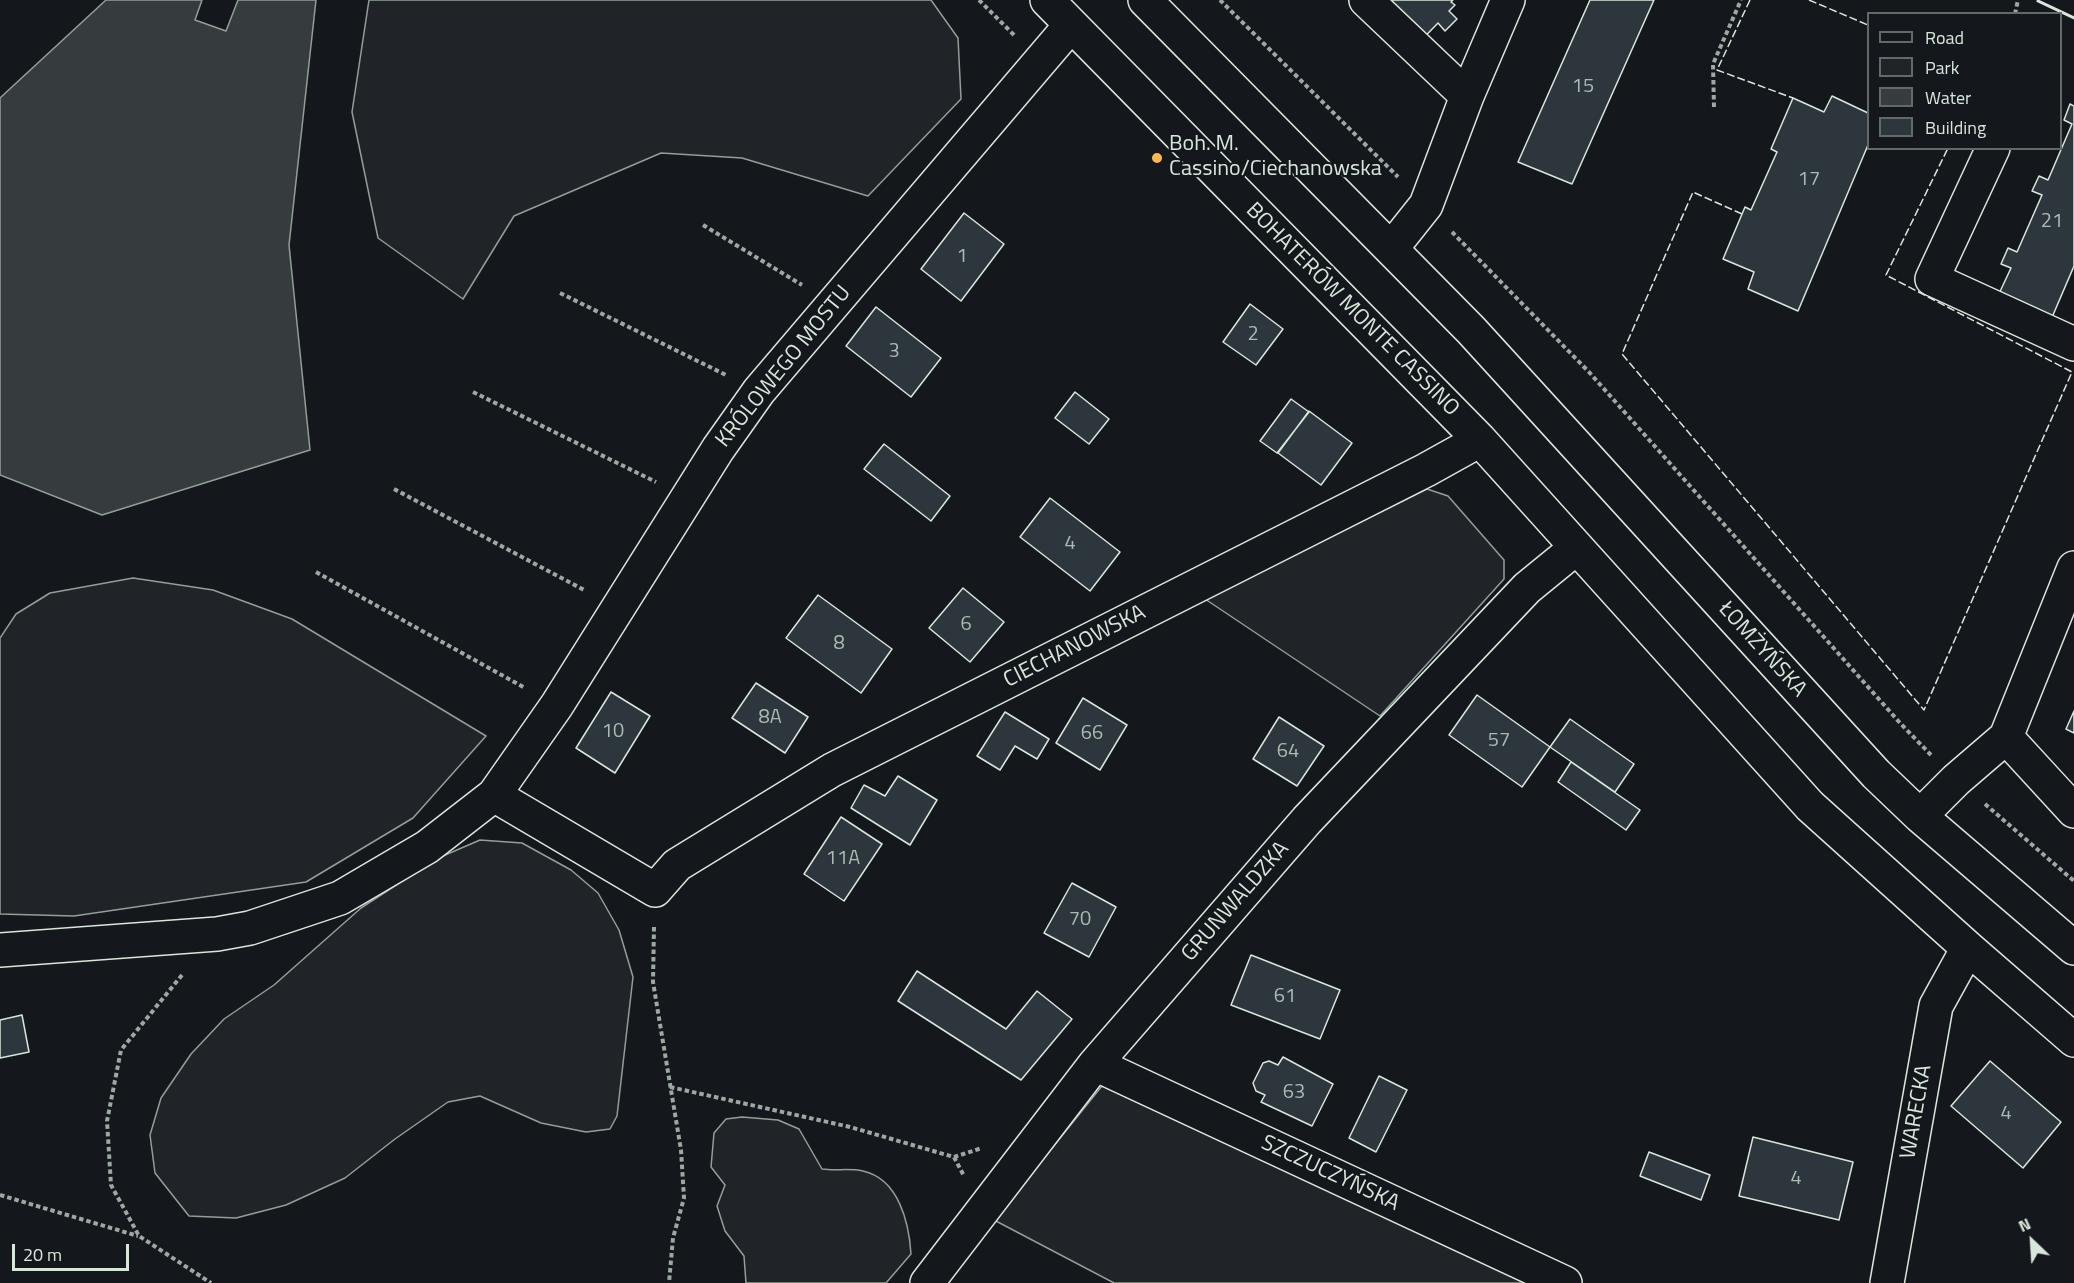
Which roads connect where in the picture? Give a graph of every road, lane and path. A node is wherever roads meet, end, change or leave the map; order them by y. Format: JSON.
{"nodes":[{"id":1,"x":1047,"y":0,"type":"edge"},
{"id":2,"x":1145,"y":0,"type":"edge"},
{"id":3,"x":1220,"y":0,"type":"edge"},
{"id":4,"x":1366,"y":0,"type":"edge"},
{"id":5,"x":1508,"y":0,"type":"edge"},
{"id":6,"x":1741,"y":0,"type":"edge"},
{"id":7,"x":1071,"y":26,"type":"junction"},
{"id":8,"x":1467,"y":96,"type":"junction"},
{"id":9,"x":1714,"y":107,"type":"dead end"},
{"id":10,"x":1992,"y":150,"type":"edge"},
{"id":11,"x":1426,"y":205,"type":"junction"},
{"id":12,"x":703,"y":225,"type":"dead end"},
{"id":13,"x":1391,"y":249,"type":"junction"},
{"id":14,"x":560,"y":293,"type":"dead end"},
{"id":15,"x":834,"y":304,"type":"junction"},
{"id":16,"x":2074,"y":345,"type":"edge"},
{"id":17,"x":759,"y":391,"type":"junction"},
{"id":18,"x":473,"y":392,"type":"dead end"},
{"id":19,"x":1480,"y":440,"type":"junction"},
{"id":20,"x":394,"y":489,"type":"dead end"},
{"id":21,"x":688,"y":497,"type":"junction"},
{"id":22,"x":1576,"y":548,"type":"junction"},
{"id":23,"x":2074,"y":568,"type":"edge"},
{"id":24,"x":316,"y":572,"type":"dead end"},
{"id":25,"x":618,"y":608,"type":"junction"},
{"id":26,"x":557,"y":705,"type":"junction"},
{"id":27,"x":2006,"y":737,"type":"junction"},
{"id":28,"x":1956,"y":780,"type":"junction"},
{"id":29,"x":494,"y":795,"type":"junction"},
{"id":30,"x":2074,"y":811,"type":"edge"},
{"id":31,"x":1920,"y":816,"type":"junction"},
{"id":32,"x":2074,"y":881,"type":"edge"},
{"id":33,"x":655,"y":890,"type":"junction"},
{"id":34,"x":217,"y":934,"type":"junction"},
{"id":35,"x":1968,"y":948,"type":"junction"},
{"id":36,"x":2074,"y":948,"type":"edge"},
{"id":37,"x":0,"y":950,"type":"edge"},
{"id":38,"x":2026,"y":1000,"type":"junction"},
{"id":39,"x":2074,"y":1011,"type":"edge"},
{"id":40,"x":2074,"y":1041,"type":"edge"},
{"id":41,"x":1095,"y":1064,"type":"junction"},
{"id":42,"x":670,"y":1087,"type":"junction"},
{"id":43,"x":989,"y":1146,"type":"dead end"},
{"id":44,"x":0,"y":1195,"type":"edge"},
{"id":45,"x":139,"y":1236,"type":"junction"},
{"id":46,"x":211,"y":1283,"type":"edge"},
{"id":47,"x":669,"y":1283,"type":"edge"},
{"id":48,"x":927,"y":1283,"type":"edge"},
{"id":49,"x":1565,"y":1283,"type":"edge"},
{"id":50,"x":1887,"y":1283,"type":"edge"}],
"edges":[{"from":1,"to":7,"type":"street","name":"BOHATERÓW MONTE CASSINO"},
{"from":2,"to":13,"type":"street"},
{"from":3,"to":11,"type":"path"},
{"from":4,"to":8,"type":"street"},
{"from":5,"to":8,"type":"street"},
{"from":6,"to":9,"type":"path"},
{"from":7,"to":15,"type":"street","name":"KRÓLOWEGO MOSTU"},
{"from":7,"to":19,"type":"street","name":"BOHATERÓW MONTE CASSINO"},
{"from":8,"to":11,"type":"street"},
{"from":10,"to":16,"type":"street"},
{"from":11,"to":13,"type":"street"},
{"from":11,"to":28,"type":"path"},
{"from":12,"to":15,"type":"path"},
{"from":13,"to":31,"type":"street","name":"ŁOMŻYŃSKA"},
{"from":14,"to":17,"type":"path"},
{"from":15,"to":17,"type":"street","name":"KRÓLOWEGO MOSTU"},
{"from":17,"to":21,"type":"street","name":"KRÓLOWEGO MOSTU"},
{"from":18,"to":21,"type":"path"},
{"from":19,"to":22,"type":"street"},
{"from":19,"to":33,"type":"street","name":"CIECHANOWSKA"},
{"from":20,"to":25,"type":"path"},
{"from":21,"to":25,"type":"street","name":"KRÓLOWEGO MOSTU"},
{"from":22,"to":35,"type":"street"},
{"from":22,"to":41,"type":"street","name":"GRUNWALDZKA"},
{"from":23,"to":27,"type":"street"},
{"from":24,"to":26,"type":"path"},
{"from":25,"to":26,"type":"street","name":"KRÓLOWEGO MOSTU"},
{"from":26,"to":29,"type":"street","name":"KRÓLOWEGO MOSTU"},
{"from":27,"to":28,"type":"street"},
{"from":27,"to":30,"type":"street"},
{"from":28,"to":31,"type":"street"},
{"from":28,"to":32,"type":"path"},
{"from":29,"to":33,"type":"street"},
{"from":29,"to":34,"type":"street","name":"KRÓLOWEGO MOSTU"},
{"from":31,"to":36,"type":"street","name":"ŁOMŻYŃSKA"},
{"from":33,"to":42,"type":"path"},
{"from":34,"to":37,"type":"street","name":"KRÓLOWEGO MOSTU"},
{"from":34,"to":45,"type":"path"},
{"from":35,"to":38,"type":"street"},
{"from":35,"to":50,"type":"street","name":"WARECKA"},
{"from":38,"to":39,"type":"street"},
{"from":38,"to":40,"type":"street"},
{"from":41,"to":48,"type":"street","name":"GRUNWALDZKA"},
{"from":41,"to":49,"type":"street","name":"SZCZUCZYŃSKA"},
{"from":42,"to":43,"type":"path"},
{"from":42,"to":47,"type":"path"},
{"from":44,"to":45,"type":"path"},
{"from":45,"to":46,"type":"path"}]}
